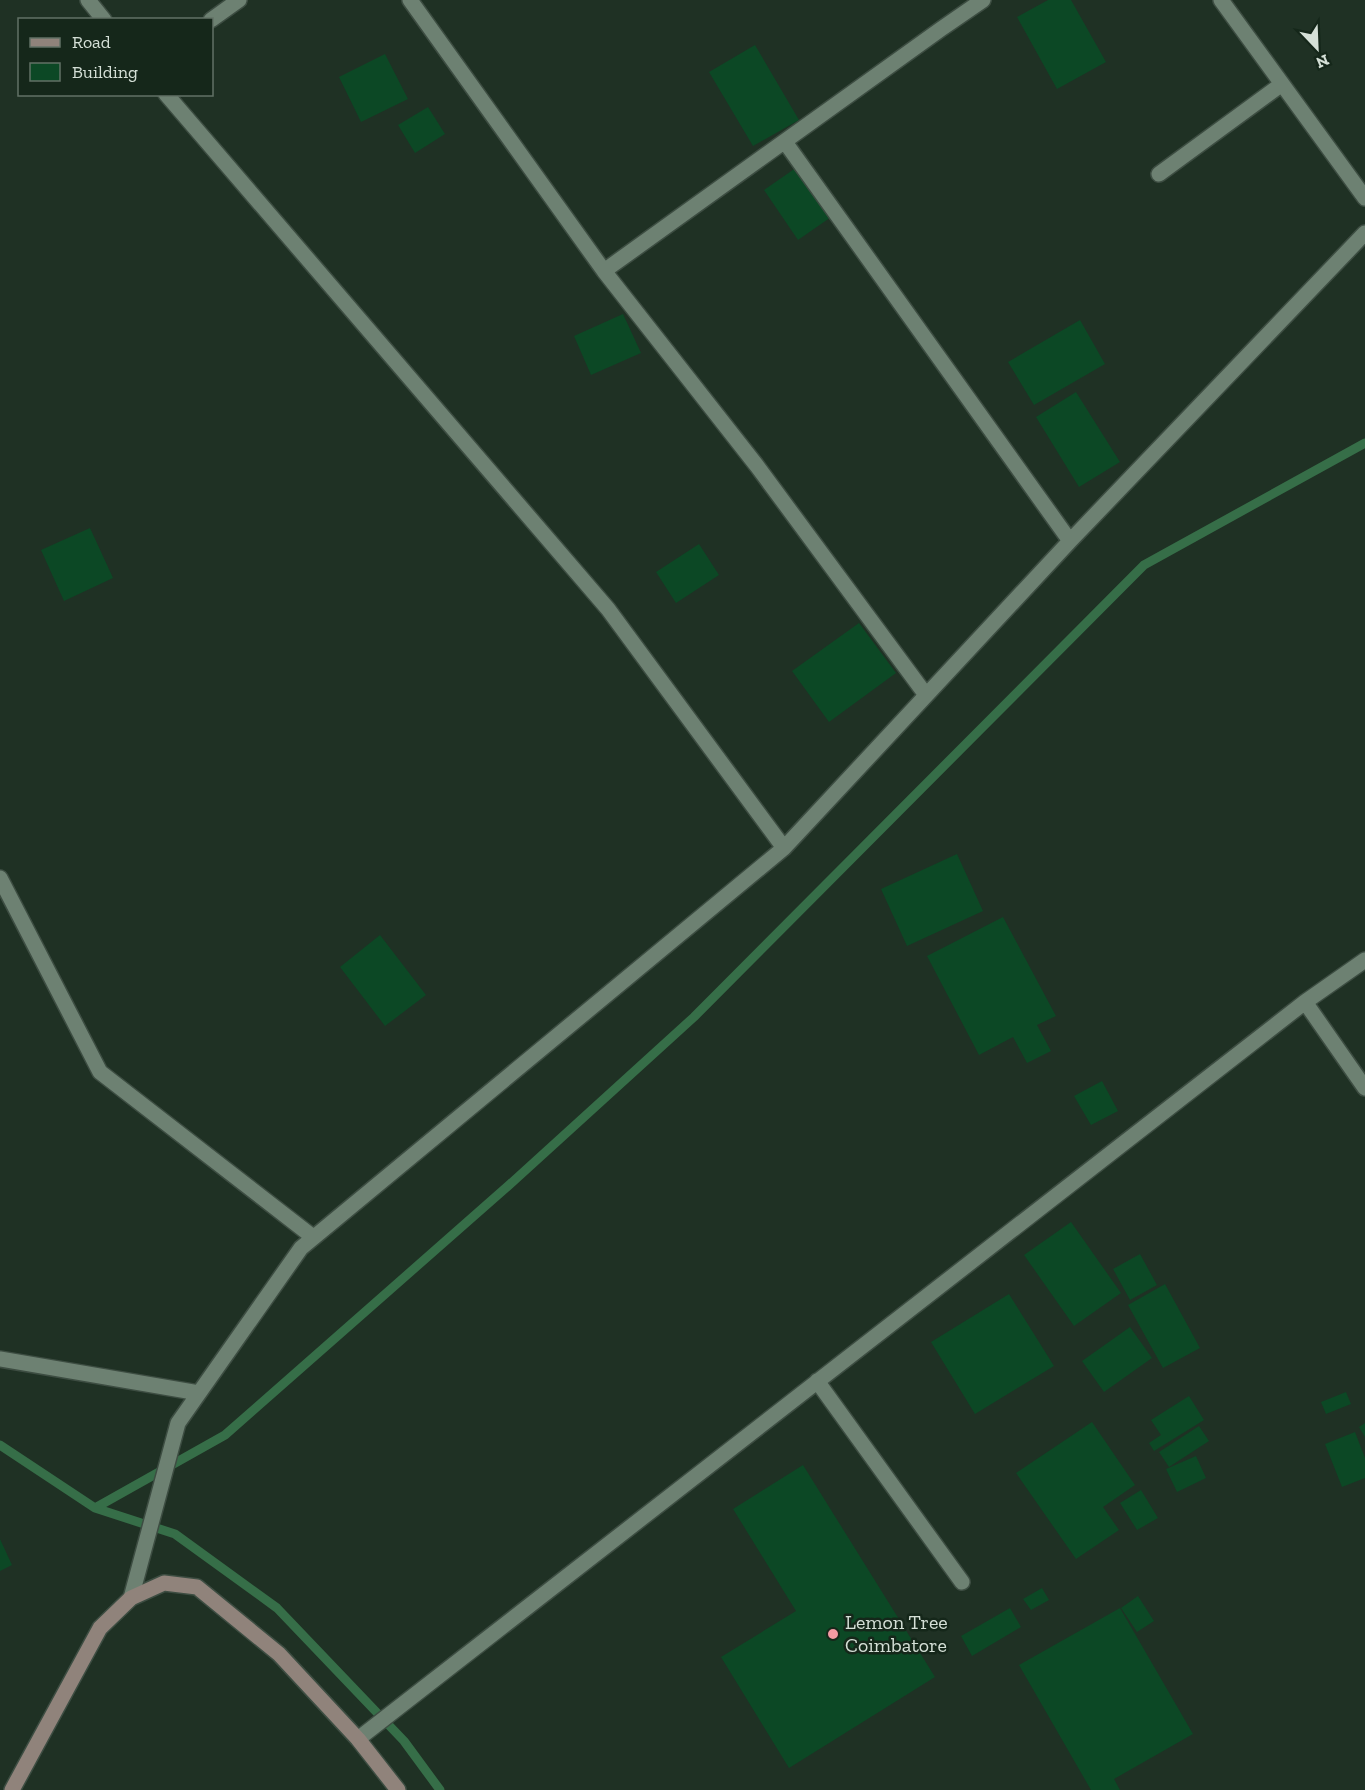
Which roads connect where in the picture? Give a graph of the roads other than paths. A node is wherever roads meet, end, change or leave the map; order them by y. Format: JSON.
{"nodes":[{"id":1,"x":88,"y":0,"type":"edge"},
{"id":2,"x":238,"y":0,"type":"edge"},
{"id":3,"x":410,"y":0,"type":"edge"},
{"id":4,"x":983,"y":0,"type":"edge"},
{"id":5,"x":1221,"y":0,"type":"edge"},
{"id":6,"x":102,"y":18,"type":"edge"},
{"id":7,"x":213,"y":19,"type":"edge"},
{"id":8,"x":1282,"y":84,"type":"junction"},
{"id":9,"x":168,"y":96,"type":"edge"},
{"id":10,"x":785,"y":142,"type":"junction"},
{"id":11,"x":1159,"y":174,"type":"dead end"},
{"id":12,"x":1365,"y":198,"type":"edge"},
{"id":13,"x":1365,"y":233,"type":"edge"},
{"id":14,"x":604,"y":271,"type":"junction"},
{"id":15,"x":1070,"y":541,"type":"junction"},
{"id":16,"x":926,"y":695,"type":"junction"},
{"id":17,"x":784,"y":848,"type":"junction"},
{"id":18,"x":0,"y":878,"type":"edge"},
{"id":19,"x":1365,"y":960,"type":"edge"},
{"id":20,"x":1305,"y":1002,"type":"junction"},
{"id":21,"x":1365,"y":1088,"type":"edge"},
{"id":22,"x":313,"y":1237,"type":"junction"},
{"id":23,"x":0,"y":1359,"type":"edge"},
{"id":24,"x":817,"y":1381,"type":"junction"},
{"id":25,"x":199,"y":1393,"type":"junction"},
{"id":26,"x":962,"y":1582,"type":"dead end"},
{"id":27,"x":131,"y":1598,"type":"junction"},
{"id":28,"x":358,"y":1738,"type":"junction"},
{"id":29,"x":12,"y":1790,"type":"edge"},
{"id":30,"x":398,"y":1790,"type":"edge"}],
"edges":[{"from":1,"to":6,"type":"street"},
{"from":2,"to":7,"type":"street"},
{"from":3,"to":14,"type":"street"},
{"from":4,"to":10,"type":"street"},
{"from":5,"to":8,"type":"street"},
{"from":8,"to":11,"type":"street"},
{"from":8,"to":12,"type":"street"},
{"from":9,"to":17,"type":"street"},
{"from":10,"to":14,"type":"street"},
{"from":10,"to":15,"type":"street"},
{"from":13,"to":15,"type":"street"},
{"from":14,"to":16,"type":"street"},
{"from":15,"to":16,"type":"street"},
{"from":16,"to":17,"type":"street"},
{"from":17,"to":22,"type":"street"},
{"from":18,"to":22,"type":"street"},
{"from":19,"to":20,"type":"street"},
{"from":20,"to":21,"type":"street"},
{"from":20,"to":24,"type":"street"},
{"from":22,"to":25,"type":"street"},
{"from":23,"to":25,"type":"street"},
{"from":24,"to":26,"type":"street"},
{"from":24,"to":28,"type":"street"},
{"from":25,"to":27,"type":"street"},
{"from":27,"to":28,"type":"main road"},
{"from":27,"to":29,"type":"main road"},
{"from":28,"to":30,"type":"main road"}]}
